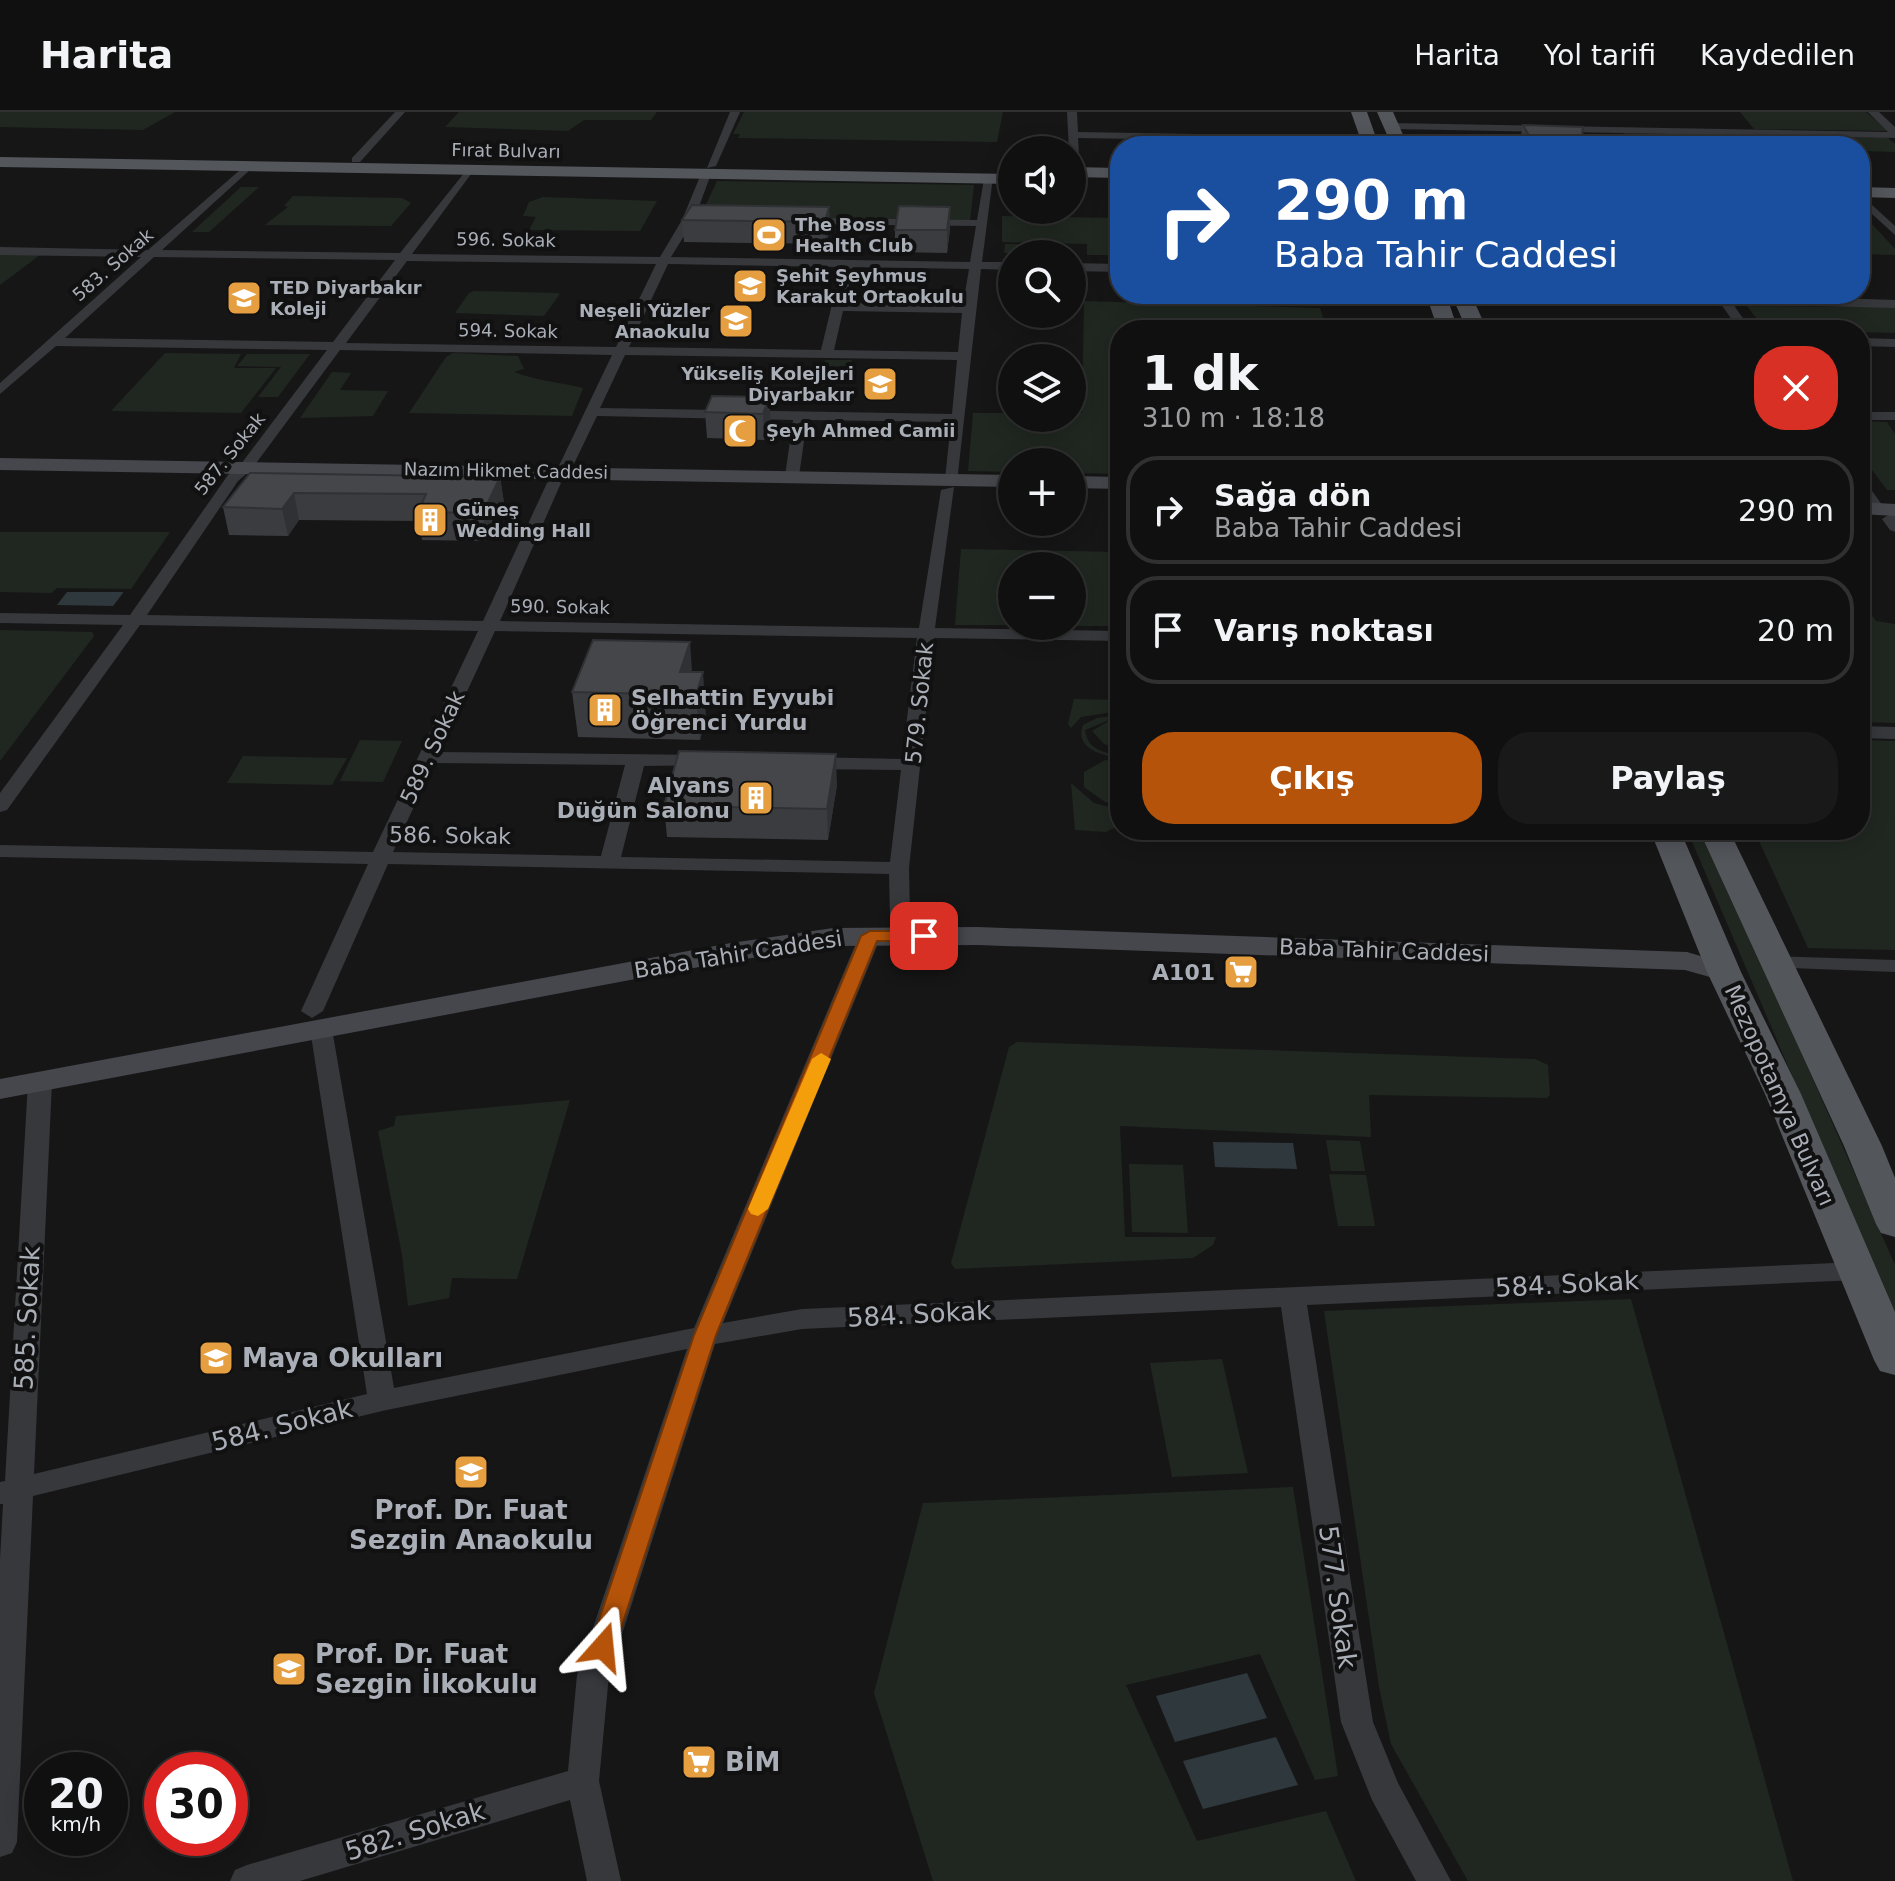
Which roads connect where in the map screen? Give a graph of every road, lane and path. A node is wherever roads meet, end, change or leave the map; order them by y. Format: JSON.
{"nodes":[{"id":1,"x":400,"y":112,"type":"edge"},
{"id":2,"x":735,"y":112,"type":"edge"},
{"id":3,"x":1072,"y":112,"type":"edge"},
{"id":4,"x":1359,"y":112,"type":"edge"},
{"id":5,"x":1873,"y":112,"type":"edge"},
{"id":6,"x":1388,"y":119,"type":"edge"},
{"id":7,"x":1740,"y":122,"type":"dead end"},
{"id":8,"x":1597,"y":125,"type":"junction"},
{"id":9,"x":1749,"y":132,"type":"junction"},
{"id":10,"x":1895,"y":134,"type":"edge"},
{"id":11,"x":1072,"y":135,"type":"joint"},
{"id":12,"x":1110,"y":136,"type":"edge"},
{"id":13,"x":1368,"y":136,"type":"edge"},
{"id":14,"x":1588,"y":136,"type":"edge"},
{"id":15,"x":0,"y":155,"type":"edge"},
{"id":16,"x":356,"y":160,"type":"junction"},
{"id":17,"x":0,"y":165,"type":"edge"},
{"id":18,"x":248,"y":166,"type":"junction"},
{"id":19,"x":469,"y":170,"type":"junction"},
{"id":20,"x":708,"y":170,"type":"junction"},
{"id":21,"x":998,"y":171,"type":"edge"},
{"id":22,"x":1110,"y":173,"type":"edge"},
{"id":23,"x":1086,"y":174,"type":"edge"},
{"id":24,"x":1086,"y":177,"type":"edge"},
{"id":25,"x":989,"y":179,"type":"junction"},
{"id":26,"x":998,"y":179,"type":"edge"},
{"id":27,"x":1110,"y":180,"type":"edge"},
{"id":28,"x":1870,"y":184,"type":"edge"},
{"id":29,"x":1895,"y":185,"type":"edge"},
{"id":30,"x":1895,"y":193,"type":"edge"},
{"id":31,"x":1870,"y":194,"type":"edge"},
{"id":32,"x":1870,"y":206,"type":"edge"},
{"id":33,"x":688,"y":220,"type":"junction"},
{"id":34,"x":703,"y":220,"type":"edge"},
{"id":35,"x":780,"y":221,"type":"edge"},
{"id":36,"x":981,"y":223,"type":"junction"},
{"id":37,"x":1895,"y":232,"type":"edge"},
{"id":38,"x":0,"y":251,"type":"edge"},
{"id":39,"x":154,"y":253,"type":"junction"},
{"id":40,"x":406,"y":257,"type":"junction"},
{"id":41,"x":664,"y":260,"type":"junction"},
{"id":42,"x":848,"y":264,"type":"junction"},
{"id":43,"x":978,"y":266,"type":"junction"},
{"id":44,"x":998,"y":266,"type":"edge"},
{"id":45,"x":1086,"y":267,"type":"edge"},
{"id":46,"x":1110,"y":268,"type":"edge"},
{"id":47,"x":1870,"y":303,"type":"edge"},
{"id":48,"x":1895,"y":304,"type":"edge"},
{"id":49,"x":837,"y":307,"type":"junction"},
{"id":50,"x":969,"y":309,"type":"junction"},
{"id":51,"x":52,"y":342,"type":"junction"},
{"id":52,"x":1870,"y":342,"type":"edge"},
{"id":53,"x":1895,"y":343,"type":"edge"},
{"id":54,"x":339,"y":346,"type":"junction"},
{"id":55,"x":622,"y":351,"type":"junction"},
{"id":56,"x":827,"y":353,"type":"junction"},
{"id":57,"x":964,"y":356,"type":"junction"},
{"id":58,"x":0,"y":390,"type":"edge"},
{"id":59,"x":591,"y":412,"type":"junction"},
{"id":60,"x":801,"y":415,"type":"junction"},
{"id":61,"x":1870,"y":416,"type":"edge"},
{"id":62,"x":1895,"y":416,"type":"edge"},
{"id":63,"x":957,"y":418,"type":"junction"},
{"id":64,"x":0,"y":464,"type":"edge"},
{"id":65,"x":239,"y":472,"type":"junction"},
{"id":66,"x":0,"y":474,"type":"edge"},
{"id":67,"x":792,"y":476,"type":"junction"},
{"id":68,"x":558,"y":478,"type":"junction"},
{"id":69,"x":998,"y":482,"type":"edge"},
{"id":70,"x":1086,"y":482,"type":"edge"},
{"id":71,"x":1110,"y":483,"type":"edge"},
{"id":72,"x":950,"y":484,"type":"junction"},
{"id":73,"x":998,"y":489,"type":"edge"},
{"id":74,"x":1086,"y":491,"type":"edge"},
{"id":75,"x":1110,"y":492,"type":"edge"},
{"id":76,"x":1870,"y":499,"type":"edge"},
{"id":77,"x":1882,"y":516,"type":"edge"},
{"id":78,"x":0,"y":618,"type":"edge"},
{"id":79,"x":135,"y":620,"type":"junction"},
{"id":80,"x":491,"y":626,"type":"junction"},
{"id":81,"x":926,"y":634,"type":"junction"},
{"id":82,"x":1110,"y":636,"type":"edge"},
{"id":83,"x":1870,"y":732,"type":"edge"},
{"id":84,"x":1895,"y":733,"type":"edge"},
{"id":85,"x":429,"y":757,"type":"junction"},
{"id":86,"x":636,"y":760,"type":"junction"},
{"id":87,"x":728,"y":762,"type":"edge"},
{"id":88,"x":790,"y":763,"type":"edge"},
{"id":89,"x":913,"y":765,"type":"junction"},
{"id":90,"x":0,"y":806,"type":"edge"},
{"id":91,"x":1669,"y":840,"type":"edge"},
{"id":92,"x":1719,"y":840,"type":"edge"},
{"id":93,"x":0,"y":851,"type":"edge"},
{"id":94,"x":377,"y":858,"type":"junction"},
{"id":95,"x":610,"y":862,"type":"junction"},
{"id":96,"x":899,"y":868,"type":"junction"},
{"id":97,"x":900,"y":916,"type":"junction"},
{"id":98,"x":1706,"y":930,"type":"junction"},
{"id":99,"x":870,"y":936,"type":"junction"},
{"id":100,"x":1774,"y":962,"type":"junction"},
{"id":101,"x":1895,"y":966,"type":"edge"},
{"id":102,"x":1724,"y":972,"type":"junction"},
{"id":103,"x":316,"y":1020,"type":"junction"},
{"id":104,"x":0,"y":1068,"type":"edge"},
{"id":105,"x":40,"y":1082,"type":"junction"},
{"id":106,"x":0,"y":1089,"type":"edge"},
{"id":107,"x":1895,"y":1224,"type":"edge"},
{"id":108,"x":1857,"y":1271,"type":"junction"},
{"id":109,"x":1293,"y":1297,"type":"junction"},
{"id":110,"x":705,"y":1335,"type":"junction"},
{"id":111,"x":1895,"y":1360,"type":"edge"},
{"id":112,"x":382,"y":1401,"type":"junction"},
{"id":113,"x":9,"y":1491,"type":"edge"},
{"id":114,"x":583,"y":1781,"type":"junction"},
{"id":115,"x":0,"y":1842,"type":"edge"},
{"id":116,"x":247,"y":1881,"type":"edge"},
{"id":117,"x":604,"y":1881,"type":"edge"},
{"id":118,"x":1434,"y":1881,"type":"edge"}],
"edges":[{"from":1,"to":16,"type":"street"},
{"from":2,"to":20,"type":"street","name":"589. Sokak"},
{"from":3,"to":11,"type":"street"},
{"from":4,"to":13,"type":"main road"},
{"from":5,"to":10,"type":"street"},
{"from":6,"to":8,"type":"street"},
{"from":7,"to":9,"type":"street"},
{"from":8,"to":9,"type":"street"},
{"from":8,"to":14,"type":"street"},
{"from":9,"to":10,"type":"street"},
{"from":11,"to":12,"type":"street"},
{"from":15,"to":16,"type":"main road","name":"Fırat Bulvarı"},
{"from":16,"to":20,"type":"main road","name":"Fırat Bulvarı"},
{"from":17,"to":18,"type":"main road","name":"Fırat Bulvarı"},
{"from":18,"to":19,"type":"main road","name":"Fırat Bulvarı"},
{"from":18,"to":39,"type":"street","name":"583. Sokak"},
{"from":19,"to":20,"type":"main road","name":"Fırat Bulvarı"},
{"from":19,"to":40,"type":"street","name":"587. Sokak"},
{"from":20,"to":21,"type":"main road","name":"Fırat Bulvarı"},
{"from":20,"to":25,"type":"main road","name":"Fırat Bulvarı"},
{"from":20,"to":33,"type":"street","name":"589. Sokak"},
{"from":22,"to":23,"type":"main road"},
{"from":24,"to":27,"type":"main road"},
{"from":25,"to":26,"type":"main road","name":"Fırat Bulvarı"},
{"from":25,"to":36,"type":"street","name":"579. Sokak"},
{"from":28,"to":29,"type":"main road"},
{"from":30,"to":31,"type":"main road"},
{"from":32,"to":37,"type":"street"},
{"from":33,"to":34,"type":"street"},
{"from":33,"to":41,"type":"street","name":"589. Sokak"},
{"from":35,"to":36,"type":"street"},
{"from":36,"to":43,"type":"street","name":"579. Sokak"},
{"from":38,"to":39,"type":"street","name":"596. Sokak"},
{"from":39,"to":40,"type":"street","name":"596. Sokak"},
{"from":39,"to":51,"type":"street","name":"583. Sokak"},
{"from":40,"to":41,"type":"street","name":"596. Sokak"},
{"from":40,"to":54,"type":"street","name":"587. Sokak"},
{"from":41,"to":42,"type":"street","name":"596. Sokak"},
{"from":41,"to":55,"type":"street","name":"589. Sokak"},
{"from":42,"to":43,"type":"street","name":"596. Sokak"},
{"from":42,"to":49,"type":"street"},
{"from":43,"to":44,"type":"street","name":"596. Sokak"},
{"from":43,"to":50,"type":"street","name":"579. Sokak"},
{"from":45,"to":46,"type":"street"},
{"from":47,"to":48,"type":"street"},
{"from":49,"to":50,"type":"street"},
{"from":49,"to":56,"type":"street"},
{"from":50,"to":57,"type":"street","name":"579. Sokak"},
{"from":51,"to":54,"type":"street","name":"594. Sokak"},
{"from":51,"to":58,"type":"street","name":"583. Sokak"},
{"from":52,"to":53,"type":"street"},
{"from":54,"to":55,"type":"street","name":"594. Sokak"},
{"from":54,"to":65,"type":"street","name":"587. Sokak"},
{"from":55,"to":56,"type":"street","name":"594. Sokak"},
{"from":55,"to":59,"type":"street","name":"589. Sokak"},
{"from":56,"to":57,"type":"street","name":"594. Sokak"},
{"from":57,"to":63,"type":"street","name":"579. Sokak"},
{"from":59,"to":60,"type":"street"},
{"from":59,"to":68,"type":"street","name":"589. Sokak"},
{"from":60,"to":63,"type":"street"},
{"from":60,"to":67,"type":"street"},
{"from":61,"to":62,"type":"street"},
{"from":63,"to":72,"type":"street","name":"579. Sokak"},
{"from":64,"to":65,"type":"street","name":"Nazım Hikmet Caddesi"},
{"from":65,"to":66,"type":"street","name":"Nazım Hikmet Caddesi"},
{"from":65,"to":68,"type":"street","name":"Nazım Hikmet Caddesi"},
{"from":65,"to":79,"type":"street","name":"587. Sokak"},
{"from":67,"to":68,"type":"street","name":"Nazım Hikmet Caddesi"},
{"from":67,"to":72,"type":"street","name":"Nazım Hikmet Caddesi"},
{"from":68,"to":72,"type":"street","name":"Nazım Hikmet Caddesi"},
{"from":68,"to":80,"type":"street","name":"589. Sokak"},
{"from":69,"to":72,"type":"street","name":"Nazım Hikmet Caddesi"},
{"from":70,"to":71,"type":"street"},
{"from":72,"to":73,"type":"street","name":"Nazım Hikmet Caddesi"},
{"from":72,"to":81,"type":"street","name":"579. Sokak"},
{"from":74,"to":75,"type":"street"},
{"from":76,"to":77,"type":"street"},
{"from":78,"to":79,"type":"street","name":"590. Sokak"},
{"from":79,"to":80,"type":"street","name":"590. Sokak"},
{"from":79,"to":90,"type":"street","name":"587. Sokak"},
{"from":80,"to":81,"type":"street","name":"590. Sokak"},
{"from":80,"to":85,"type":"street","name":"589. Sokak"},
{"from":81,"to":82,"type":"street","name":"590. Sokak"},
{"from":81,"to":89,"type":"street","name":"579. Sokak"},
{"from":83,"to":84,"type":"street"},
{"from":85,"to":86,"type":"street"},
{"from":85,"to":94,"type":"street","name":"589. Sokak"},
{"from":86,"to":87,"type":"street"},
{"from":86,"to":95,"type":"street"},
{"from":88,"to":89,"type":"street"},
{"from":89,"to":96,"type":"street","name":"579. Sokak"},
{"from":91,"to":98,"type":"main road","name":"Mezopotamya Bulvarı"},
{"from":92,"to":100,"type":"main road"},
{"from":93,"to":94,"type":"street","name":"586. Sokak"},
{"from":94,"to":95,"type":"street","name":"586. Sokak"},
{"from":94,"to":103,"type":"street","name":"589. Sokak"},
{"from":95,"to":96,"type":"street","name":"586. Sokak"},
{"from":96,"to":97,"type":"street","name":"579. Sokak"},
{"from":97,"to":98,"type":"street","name":"Baba Tahir Caddesi"},
{"from":97,"to":103,"type":"street","name":"Baba Tahir Caddesi"},
{"from":98,"to":102,"type":"main road","name":"Mezopotamya Bulvarı"},
{"from":99,"to":102,"type":"street","name":"Baba Tahir Caddesi"},
{"from":99,"to":103,"type":"street","name":"Baba Tahir Caddesi"},
{"from":99,"to":110,"type":"street"},
{"from":100,"to":101,"type":"street"},
{"from":100,"to":107,"type":"main road"},
{"from":102,"to":108,"type":"main road","name":"Mezopotamya Bulvarı"},
{"from":103,"to":104,"type":"street","name":"Baba Tahir Caddesi"},
{"from":103,"to":105,"type":"street","name":"Baba Tahir Caddesi"},
{"from":103,"to":112,"type":"street"},
{"from":105,"to":106,"type":"street","name":"Baba Tahir Caddesi"},
{"from":105,"to":113,"type":"street","name":"585. Sokak"},
{"from":108,"to":109,"type":"street","name":"584. Sokak"},
{"from":108,"to":111,"type":"main road","name":"Mezopotamya Bulvarı"},
{"from":109,"to":110,"type":"street","name":"584. Sokak"},
{"from":109,"to":118,"type":"street","name":"577. Sokak"},
{"from":110,"to":112,"type":"street","name":"584. Sokak"},
{"from":110,"to":114,"type":"street"},
{"from":112,"to":113,"type":"street","name":"584. Sokak"},
{"from":113,"to":115,"type":"street","name":"585. Sokak"},
{"from":114,"to":116,"type":"street","name":"582. Sokak"},
{"from":114,"to":117,"type":"street"}]}
